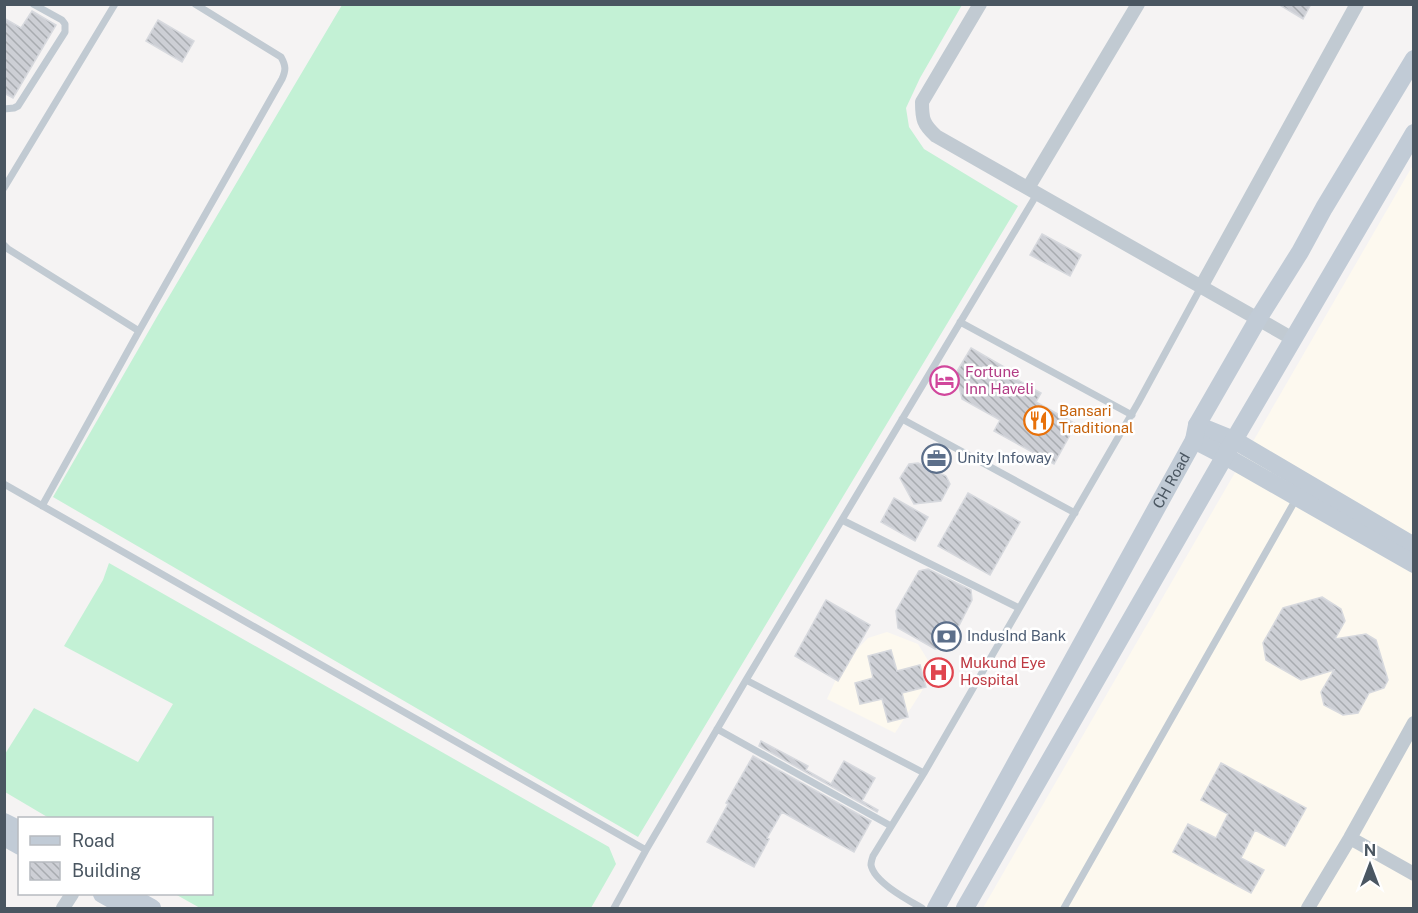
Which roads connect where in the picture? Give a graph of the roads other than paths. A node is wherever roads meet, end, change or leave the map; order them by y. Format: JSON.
{"nodes":[{"id":1,"x":33,"y":4,"type":"edge"},
{"id":2,"x":115,"y":4,"type":"edge"},
{"id":3,"x":195,"y":4,"type":"edge"},
{"id":4,"x":980,"y":4,"type":"edge"},
{"id":5,"x":1138,"y":4,"type":"edge"},
{"id":6,"x":1358,"y":4,"type":"edge"},
{"id":7,"x":1413,"y":59,"type":"edge"},
{"id":8,"x":4,"y":109,"type":"edge"},
{"id":9,"x":1413,"y":134,"type":"edge"},
{"id":10,"x":4,"y":189,"type":"edge"},
{"id":11,"x":1032,"y":191,"type":"junction"},
{"id":12,"x":4,"y":245,"type":"edge"},
{"id":13,"x":1201,"y":287,"type":"junction"},
{"id":14,"x":1258,"y":319,"type":"junction"},
{"id":15,"x":960,"y":322,"type":"junction"},
{"id":16,"x":139,"y":331,"type":"junction"},
{"id":17,"x":1293,"y":339,"type":"junction"},
{"id":18,"x":1132,"y":415,"type":"junction"},
{"id":19,"x":902,"y":419,"type":"junction"},
{"id":20,"x":1195,"y":432,"type":"junction"},
{"id":21,"x":1229,"y":448,"type":"junction"},
{"id":22,"x":4,"y":484,"type":"edge"},
{"id":23,"x":1297,"y":497,"type":"junction"},
{"id":24,"x":42,"y":506,"type":"junction"},
{"id":25,"x":1075,"y":513,"type":"junction"},
{"id":26,"x":842,"y":520,"type":"junction"},
{"id":27,"x":1413,"y":546,"type":"edge"},
{"id":28,"x":1413,"y":564,"type":"edge"},
{"id":29,"x":1020,"y":608,"type":"junction"},
{"id":30,"x":746,"y":680,"type":"junction"},
{"id":31,"x":1413,"y":723,"type":"edge"},
{"id":32,"x":717,"y":729,"type":"junction"},
{"id":33,"x":924,"y":773,"type":"junction"},
{"id":34,"x":4,"y":822,"type":"edge"},
{"id":35,"x":891,"y":826,"type":"junction"},
{"id":36,"x":18,"y":829,"type":"edge"},
{"id":37,"x":4,"y":837,"type":"edge"},
{"id":38,"x":1350,"y":838,"type":"junction"},
{"id":39,"x":18,"y":845,"type":"edge"},
{"id":40,"x":646,"y":850,"type":"junction"},
{"id":41,"x":1413,"y":874,"type":"edge"},
{"id":42,"x":71,"y":895,"type":"edge"},
{"id":43,"x":104,"y":895,"type":"edge"},
{"id":44,"x":129,"y":895,"type":"edge"},
{"id":45,"x":63,"y":909,"type":"edge"},
{"id":46,"x":127,"y":909,"type":"edge"},
{"id":47,"x":152,"y":909,"type":"edge"},
{"id":48,"x":614,"y":909,"type":"edge"},
{"id":49,"x":922,"y":909,"type":"edge"},
{"id":50,"x":936,"y":909,"type":"edge"},
{"id":51,"x":964,"y":909,"type":"edge"},
{"id":52,"x":1064,"y":909,"type":"edge"},
{"id":53,"x":1308,"y":909,"type":"edge"}],
"edges":[{"from":1,"to":8,"type":"lane"},
{"from":2,"to":10,"type":"lane"},
{"from":3,"to":16,"type":"lane"},
{"from":4,"to":11,"type":"street"},
{"from":5,"to":11,"type":"street"},
{"from":6,"to":13,"type":"street"},
{"from":7,"to":14,"type":"street","name":"CH Road"},
{"from":9,"to":17,"type":"street"},
{"from":11,"to":13,"type":"street"},
{"from":11,"to":15,"type":"lane"},
{"from":12,"to":16,"type":"lane"},
{"from":13,"to":14,"type":"street"},
{"from":13,"to":18,"type":"lane"},
{"from":14,"to":17,"type":"street"},
{"from":14,"to":20,"type":"street","name":"CH Road"},
{"from":15,"to":18,"type":"lane"},
{"from":15,"to":19,"type":"lane"},
{"from":16,"to":24,"type":"lane"},
{"from":17,"to":21,"type":"street"},
{"from":18,"to":25,"type":"lane"},
{"from":19,"to":25,"type":"lane"},
{"from":19,"to":26,"type":"lane"},
{"from":20,"to":21,"type":"street"},
{"from":20,"to":50,"type":"street","name":"CH Road"},
{"from":21,"to":23,"type":"street"},
{"from":21,"to":27,"type":"street"},
{"from":21,"to":51,"type":"street"},
{"from":22,"to":24,"type":"lane"},
{"from":23,"to":28,"type":"street"},
{"from":23,"to":52,"type":"lane"},
{"from":24,"to":40,"type":"lane"},
{"from":25,"to":29,"type":"lane"},
{"from":26,"to":29,"type":"lane"},
{"from":26,"to":30,"type":"lane"},
{"from":29,"to":33,"type":"lane"},
{"from":30,"to":32,"type":"lane"},
{"from":30,"to":33,"type":"lane"},
{"from":31,"to":38,"type":"street"},
{"from":32,"to":35,"type":"lane"},
{"from":32,"to":40,"type":"lane"},
{"from":33,"to":35,"type":"lane"},
{"from":34,"to":36,"type":"street"},
{"from":35,"to":49,"type":"lane"},
{"from":37,"to":39,"type":"street"},
{"from":38,"to":41,"type":"street"},
{"from":38,"to":53,"type":"street"},
{"from":40,"to":48,"type":"lane"},
{"from":42,"to":45,"type":"street"},
{"from":43,"to":46,"type":"street"},
{"from":44,"to":47,"type":"street"}]}
